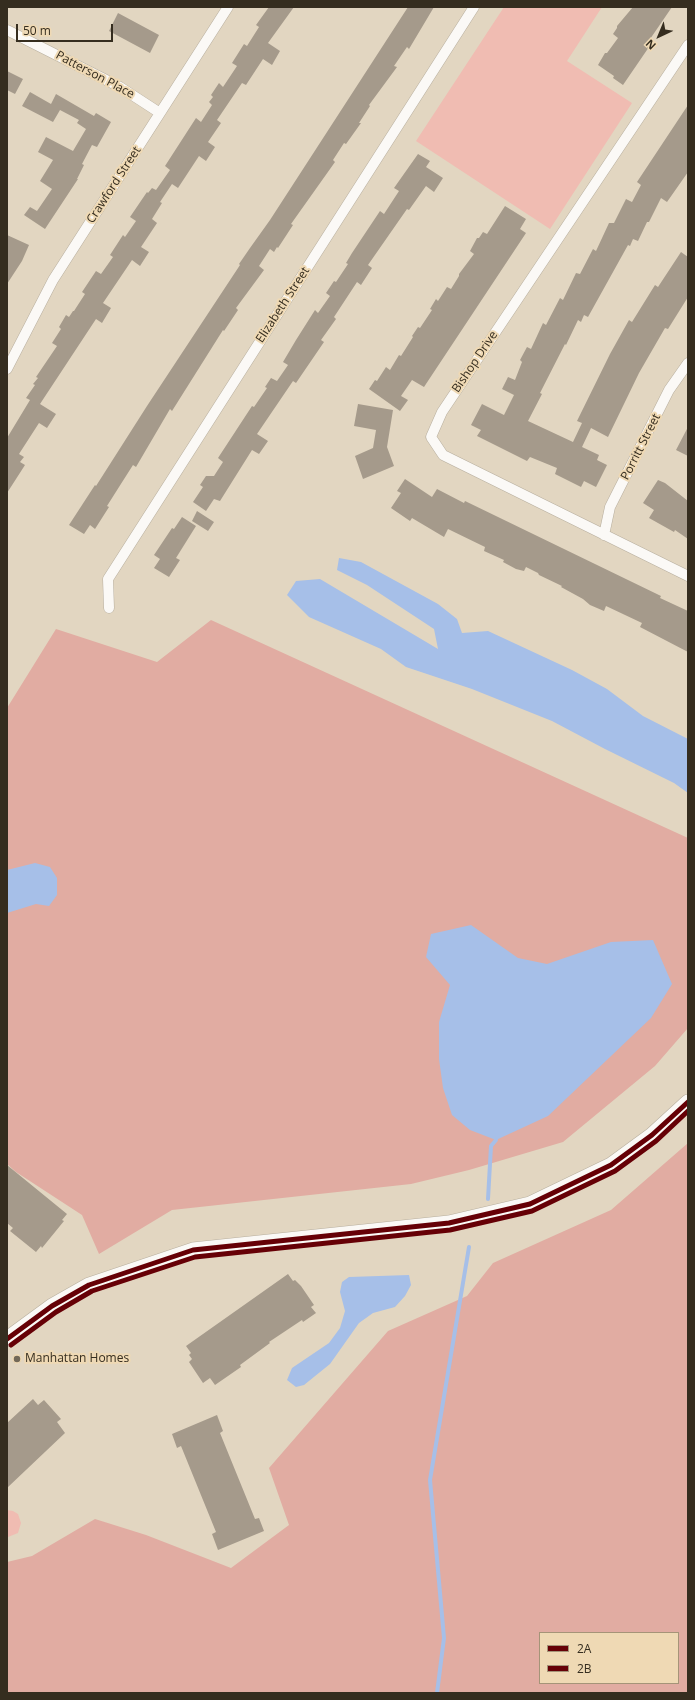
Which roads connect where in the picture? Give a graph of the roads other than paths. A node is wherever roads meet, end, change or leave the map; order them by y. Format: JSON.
{"nodes":[{"id":1,"x":228,"y":7,"type":"edge"},
{"id":2,"x":474,"y":7,"type":"edge"},
{"id":3,"x":7,"y":30,"type":"edge"},
{"id":4,"x":688,"y":45,"type":"edge"},
{"id":5,"x":160,"y":113,"type":"junction"},
{"id":6,"x":688,"y":363,"type":"edge"},
{"id":7,"x":7,"y":369,"type":"edge"},
{"id":8,"x":604,"y":535,"type":"junction"},
{"id":9,"x":688,"y":576,"type":"edge"},
{"id":10,"x":110,"y":608,"type":"dead end"},
{"id":11,"x":688,"y":1102,"type":"edge"},
{"id":12,"x":7,"y":1339,"type":"edge"}],
"edges":[{"from":1,"to":5,"type":"street","name":"Crawford Street"},
{"from":2,"to":10,"type":"street","name":"Elizabeth Street"},
{"from":3,"to":5,"type":"street","name":"Patterson Place"},
{"from":4,"to":8,"type":"street","name":"Bishop Drive"},
{"from":5,"to":7,"type":"street","name":"Crawford Street"},
{"from":6,"to":8,"type":"street","name":"Porritt Street"},
{"from":8,"to":9,"type":"street","name":"Bishop Drive"},
{"from":11,"to":12,"type":"main road"}]}
